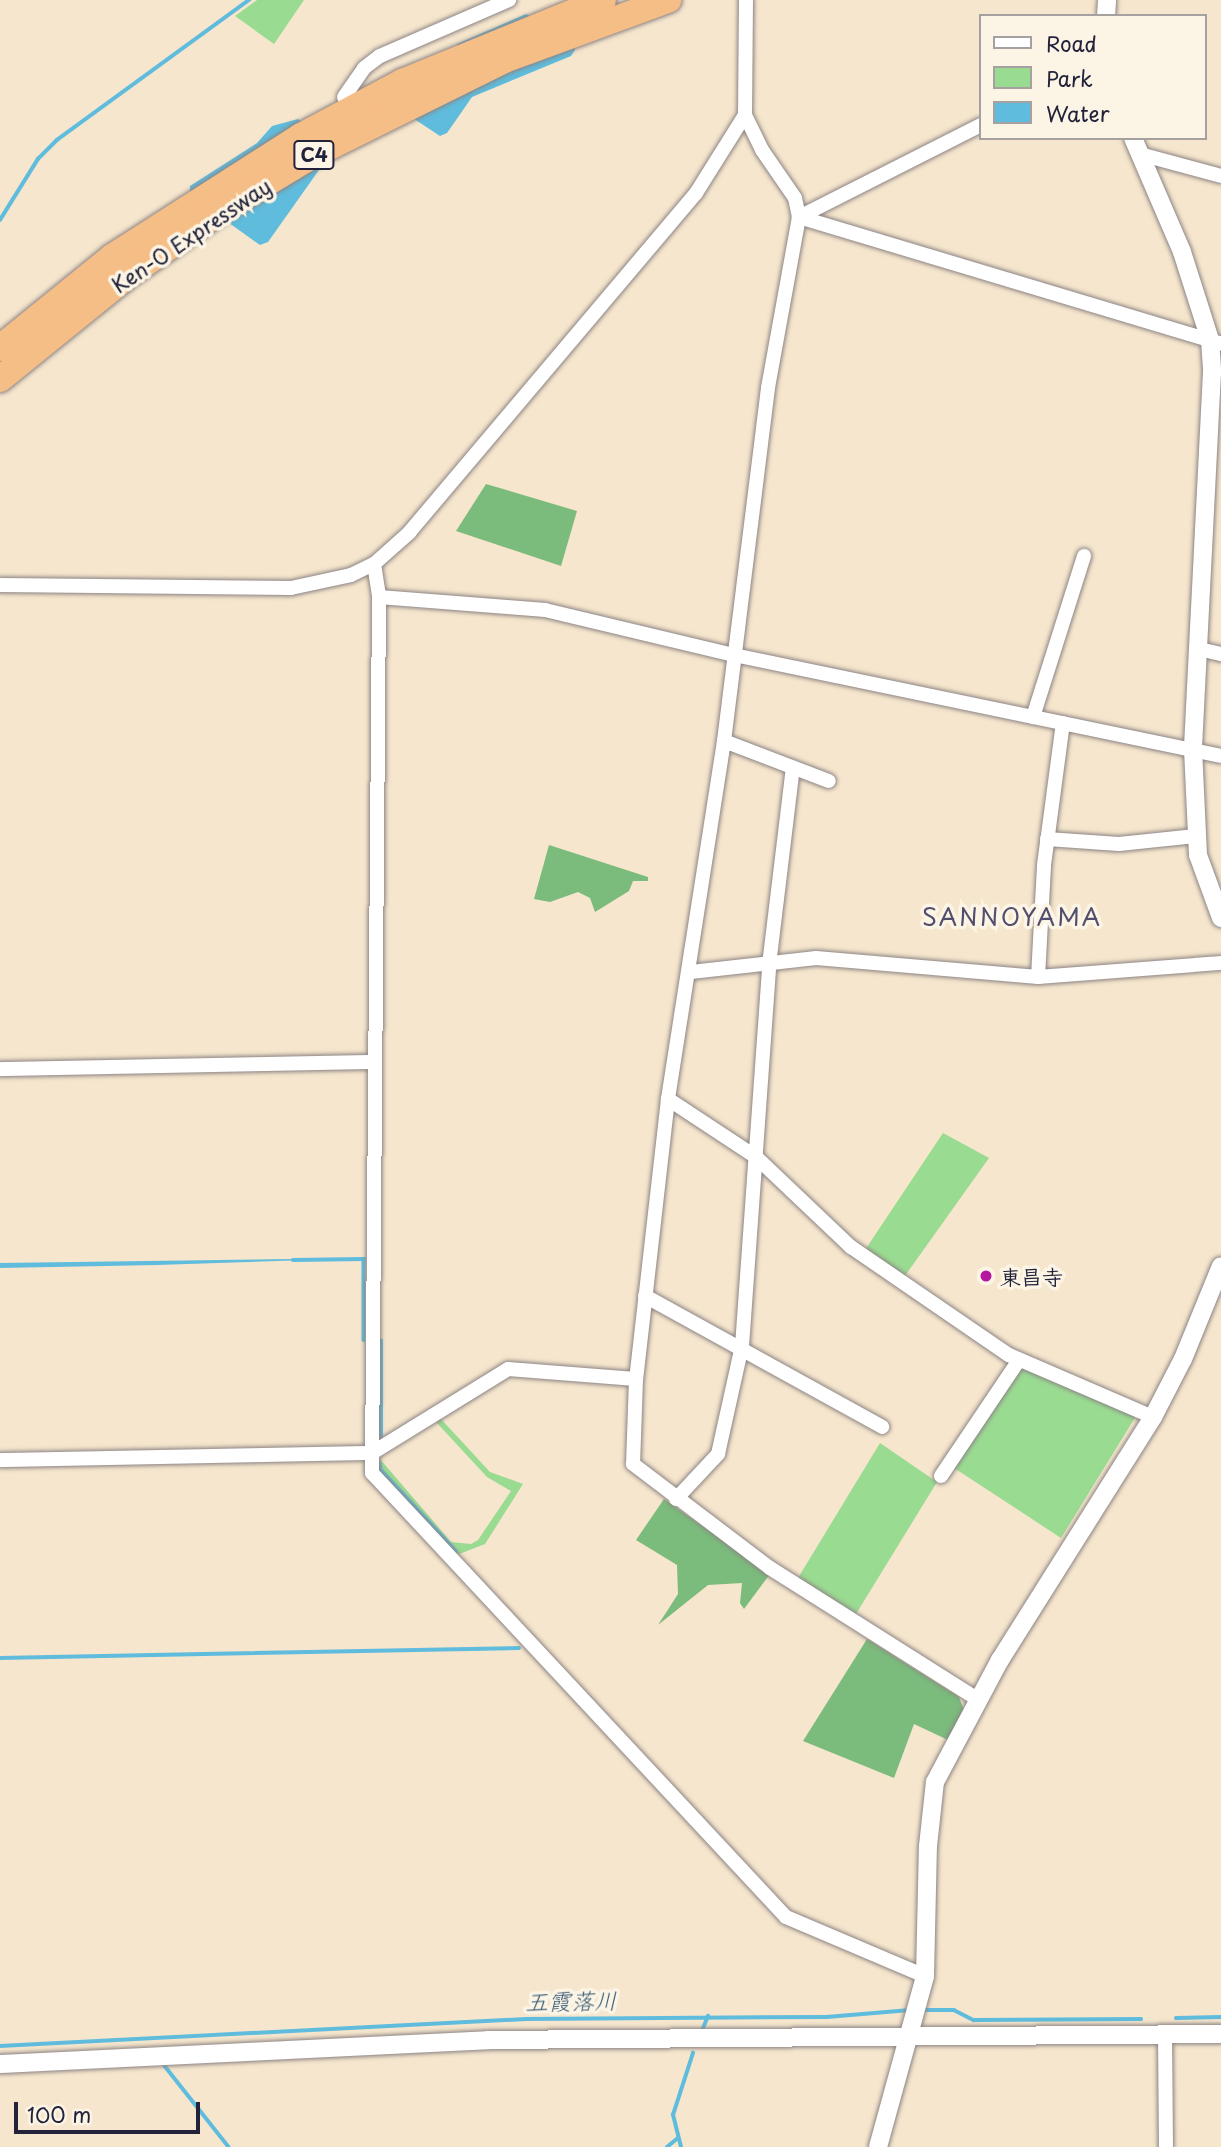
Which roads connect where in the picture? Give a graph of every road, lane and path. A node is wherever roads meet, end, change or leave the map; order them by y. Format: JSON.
{"nodes":[{"id":1,"x":509,"y":0,"type":"edge"},
{"id":2,"x":603,"y":0,"type":"edge"},
{"id":3,"x":668,"y":0,"type":"edge"},
{"id":4,"x":746,"y":0,"type":"edge"},
{"id":5,"x":344,"y":97,"type":"dead end"},
{"id":6,"x":745,"y":114,"type":"junction"},
{"id":7,"x":979,"y":126,"type":"edge"},
{"id":8,"x":1137,"y":146,"type":"edge"},
{"id":9,"x":1221,"y":176,"type":"edge"},
{"id":10,"x":799,"y":217,"type":"junction"},
{"id":11,"x":1215,"y":342,"type":"edge"},
{"id":12,"x":0,"y":348,"type":"edge"},
{"id":13,"x":0,"y":379,"type":"edge"},
{"id":14,"x":1084,"y":556,"type":"dead end"},
{"id":15,"x":374,"y":564,"type":"junction"},
{"id":16,"x":0,"y":585,"type":"edge"},
{"id":17,"x":379,"y":597,"type":"junction"},
{"id":18,"x":1199,"y":649,"type":"junction"},
{"id":19,"x":1221,"y":654,"type":"edge"},
{"id":20,"x":734,"y":655,"type":"junction"},
{"id":21,"x":1033,"y":717,"type":"junction"},
{"id":22,"x":1063,"y":723,"type":"junction"},
{"id":23,"x":724,"y":741,"type":"junction"},
{"id":24,"x":1193,"y":748,"type":"junction"},
{"id":25,"x":1221,"y":756,"type":"edge"},
{"id":26,"x":793,"y":768,"type":"junction"},
{"id":27,"x":829,"y":781,"type":"dead end"},
{"id":28,"x":1196,"y":836,"type":"junction"},
{"id":29,"x":1047,"y":839,"type":"junction"},
{"id":30,"x":1221,"y":918,"type":"edge"},
{"id":31,"x":1221,"y":963,"type":"edge"},
{"id":32,"x":769,"y":965,"type":"junction"},
{"id":33,"x":691,"y":972,"type":"junction"},
{"id":34,"x":1038,"y":977,"type":"junction"},
{"id":35,"x":375,"y":1062,"type":"junction"},
{"id":36,"x":0,"y":1069,"type":"edge"},
{"id":37,"x":668,"y":1098,"type":"junction"},
{"id":38,"x":756,"y":1157,"type":"junction"},
{"id":39,"x":1221,"y":1266,"type":"edge"},
{"id":40,"x":645,"y":1296,"type":"junction"},
{"id":41,"x":741,"y":1346,"type":"junction"},
{"id":42,"x":1019,"y":1360,"type":"junction"},
{"id":43,"x":636,"y":1379,"type":"junction"},
{"id":44,"x":1153,"y":1416,"type":"junction"},
{"id":45,"x":882,"y":1426,"type":"dead end"},
{"id":46,"x":372,"y":1453,"type":"junction"},
{"id":47,"x":0,"y":1460,"type":"edge"},
{"id":48,"x":941,"y":1476,"type":"dead end"},
{"id":49,"x":676,"y":1499,"type":"junction"},
{"id":50,"x":979,"y":1700,"type":"junction"},
{"id":51,"x":925,"y":1976,"type":"junction"},
{"id":52,"x":911,"y":2032,"type":"junction"},
{"id":53,"x":1165,"y":2034,"type":"junction"},
{"id":54,"x":1221,"y":2034,"type":"edge"},
{"id":55,"x":0,"y":2064,"type":"edge"},
{"id":56,"x":878,"y":2147,"type":"edge"},
{"id":57,"x":1166,"y":2147,"type":"edge"}],
"edges":[{"from":1,"to":5,"type":"street"},
{"from":2,"to":12,"type":"highway","name":"Ken-O Expressway","number":"C4"},
{"from":3,"to":13,"type":"highway","name":"Ken-O Expressway","number":"C4"},
{"from":4,"to":6,"type":"street"},
{"from":6,"to":10,"type":"street"},
{"from":6,"to":15,"type":"street"},
{"from":7,"to":10,"type":"street"},
{"from":8,"to":9,"type":"street"},
{"from":8,"to":11,"type":"street"},
{"from":10,"to":11,"type":"street"},
{"from":10,"to":20,"type":"street"},
{"from":11,"to":18,"type":"street"},
{"from":14,"to":21,"type":"street"},
{"from":15,"to":16,"type":"street"},
{"from":15,"to":17,"type":"street"},
{"from":17,"to":20,"type":"street"},
{"from":17,"to":35,"type":"street"},
{"from":18,"to":19,"type":"street"},
{"from":18,"to":24,"type":"street"},
{"from":20,"to":21,"type":"street"},
{"from":20,"to":23,"type":"street"},
{"from":21,"to":22,"type":"street"},
{"from":22,"to":24,"type":"street"},
{"from":22,"to":29,"type":"street"},
{"from":23,"to":26,"type":"street"},
{"from":23,"to":33,"type":"street"},
{"from":24,"to":25,"type":"street"},
{"from":24,"to":28,"type":"street"},
{"from":26,"to":27,"type":"street"},
{"from":26,"to":32,"type":"street"},
{"from":28,"to":29,"type":"street"},
{"from":28,"to":30,"type":"street"},
{"from":29,"to":34,"type":"street"},
{"from":31,"to":34,"type":"street"},
{"from":32,"to":33,"type":"street"},
{"from":32,"to":34,"type":"street"},
{"from":32,"to":38,"type":"street"},
{"from":33,"to":37,"type":"street"},
{"from":35,"to":36,"type":"street"},
{"from":35,"to":46,"type":"street"},
{"from":37,"to":38,"type":"street"},
{"from":37,"to":40,"type":"street"},
{"from":38,"to":41,"type":"street"},
{"from":38,"to":42,"type":"street"},
{"from":39,"to":44,"type":"street"},
{"from":40,"to":41,"type":"street"},
{"from":40,"to":43,"type":"street"},
{"from":41,"to":45,"type":"street"},
{"from":41,"to":49,"type":"street"},
{"from":42,"to":44,"type":"street"},
{"from":42,"to":48,"type":"street"},
{"from":43,"to":46,"type":"street"},
{"from":43,"to":49,"type":"street"},
{"from":44,"to":50,"type":"street"},
{"from":46,"to":47,"type":"street"},
{"from":46,"to":51,"type":"street"},
{"from":49,"to":50,"type":"street"},
{"from":50,"to":51,"type":"street"},
{"from":51,"to":52,"type":"street"},
{"from":52,"to":53,"type":"street"},
{"from":52,"to":55,"type":"street"},
{"from":52,"to":56,"type":"street"},
{"from":53,"to":54,"type":"street"},
{"from":53,"to":57,"type":"street"}]}
